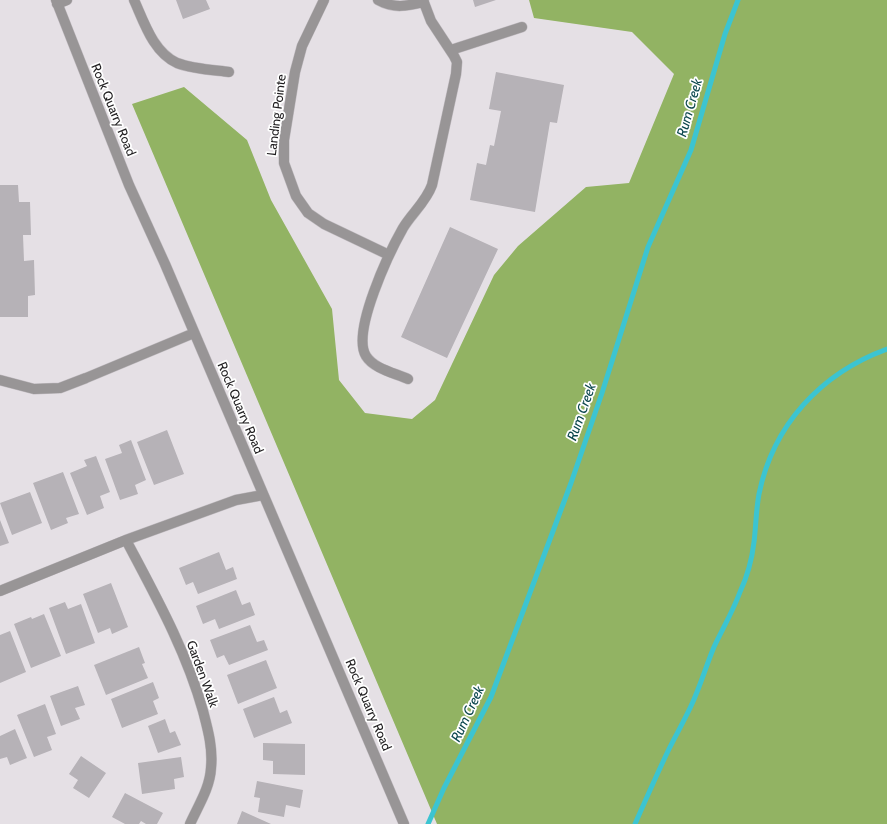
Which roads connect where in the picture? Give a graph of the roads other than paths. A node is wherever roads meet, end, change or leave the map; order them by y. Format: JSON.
{"nodes":[{"id":1,"x":67,"y":0,"type":"edge"},
{"id":2,"x":134,"y":0,"type":"edge"},
{"id":3,"x":324,"y":0,"type":"edge"},
{"id":4,"x":378,"y":0,"type":"edge"},
{"id":5,"x":423,"y":1,"type":"edge"},
{"id":6,"x":56,"y":2,"type":"edge"},
{"id":7,"x":522,"y":27,"type":"dead end"},
{"id":8,"x":451,"y":50,"type":"junction"},
{"id":9,"x":229,"y":72,"type":"dead end"},
{"id":10,"x":389,"y":256,"type":"junction"},
{"id":11,"x":194,"y":332,"type":"junction"},
{"id":12,"x":408,"y":379,"type":"dead end"},
{"id":13,"x":0,"y":380,"type":"edge"},
{"id":14,"x":263,"y":495,"type":"junction"},
{"id":15,"x":126,"y":540,"type":"junction"},
{"id":16,"x":0,"y":591,"type":"edge"},
{"id":17,"x":190,"y":824,"type":"edge"},
{"id":18,"x":404,"y":824,"type":"edge"}],
"edges":[{"from":1,"to":6,"type":"street"},
{"from":2,"to":9,"type":"street"},
{"from":3,"to":10,"type":"street","name":"Landing Pointe"},
{"from":4,"to":5,"type":"street"},
{"from":5,"to":8,"type":"street"},
{"from":6,"to":11,"type":"street","name":"Rock Quarry Road"},
{"from":7,"to":8,"type":"street"},
{"from":8,"to":10,"type":"street"},
{"from":10,"to":12,"type":"street"},
{"from":11,"to":13,"type":"street"},
{"from":11,"to":14,"type":"street","name":"Rock Quarry Road"},
{"from":14,"to":15,"type":"street"},
{"from":14,"to":18,"type":"street","name":"Rock Quarry Road"},
{"from":15,"to":16,"type":"street"},
{"from":15,"to":17,"type":"street","name":"Garden Walk"}]}
